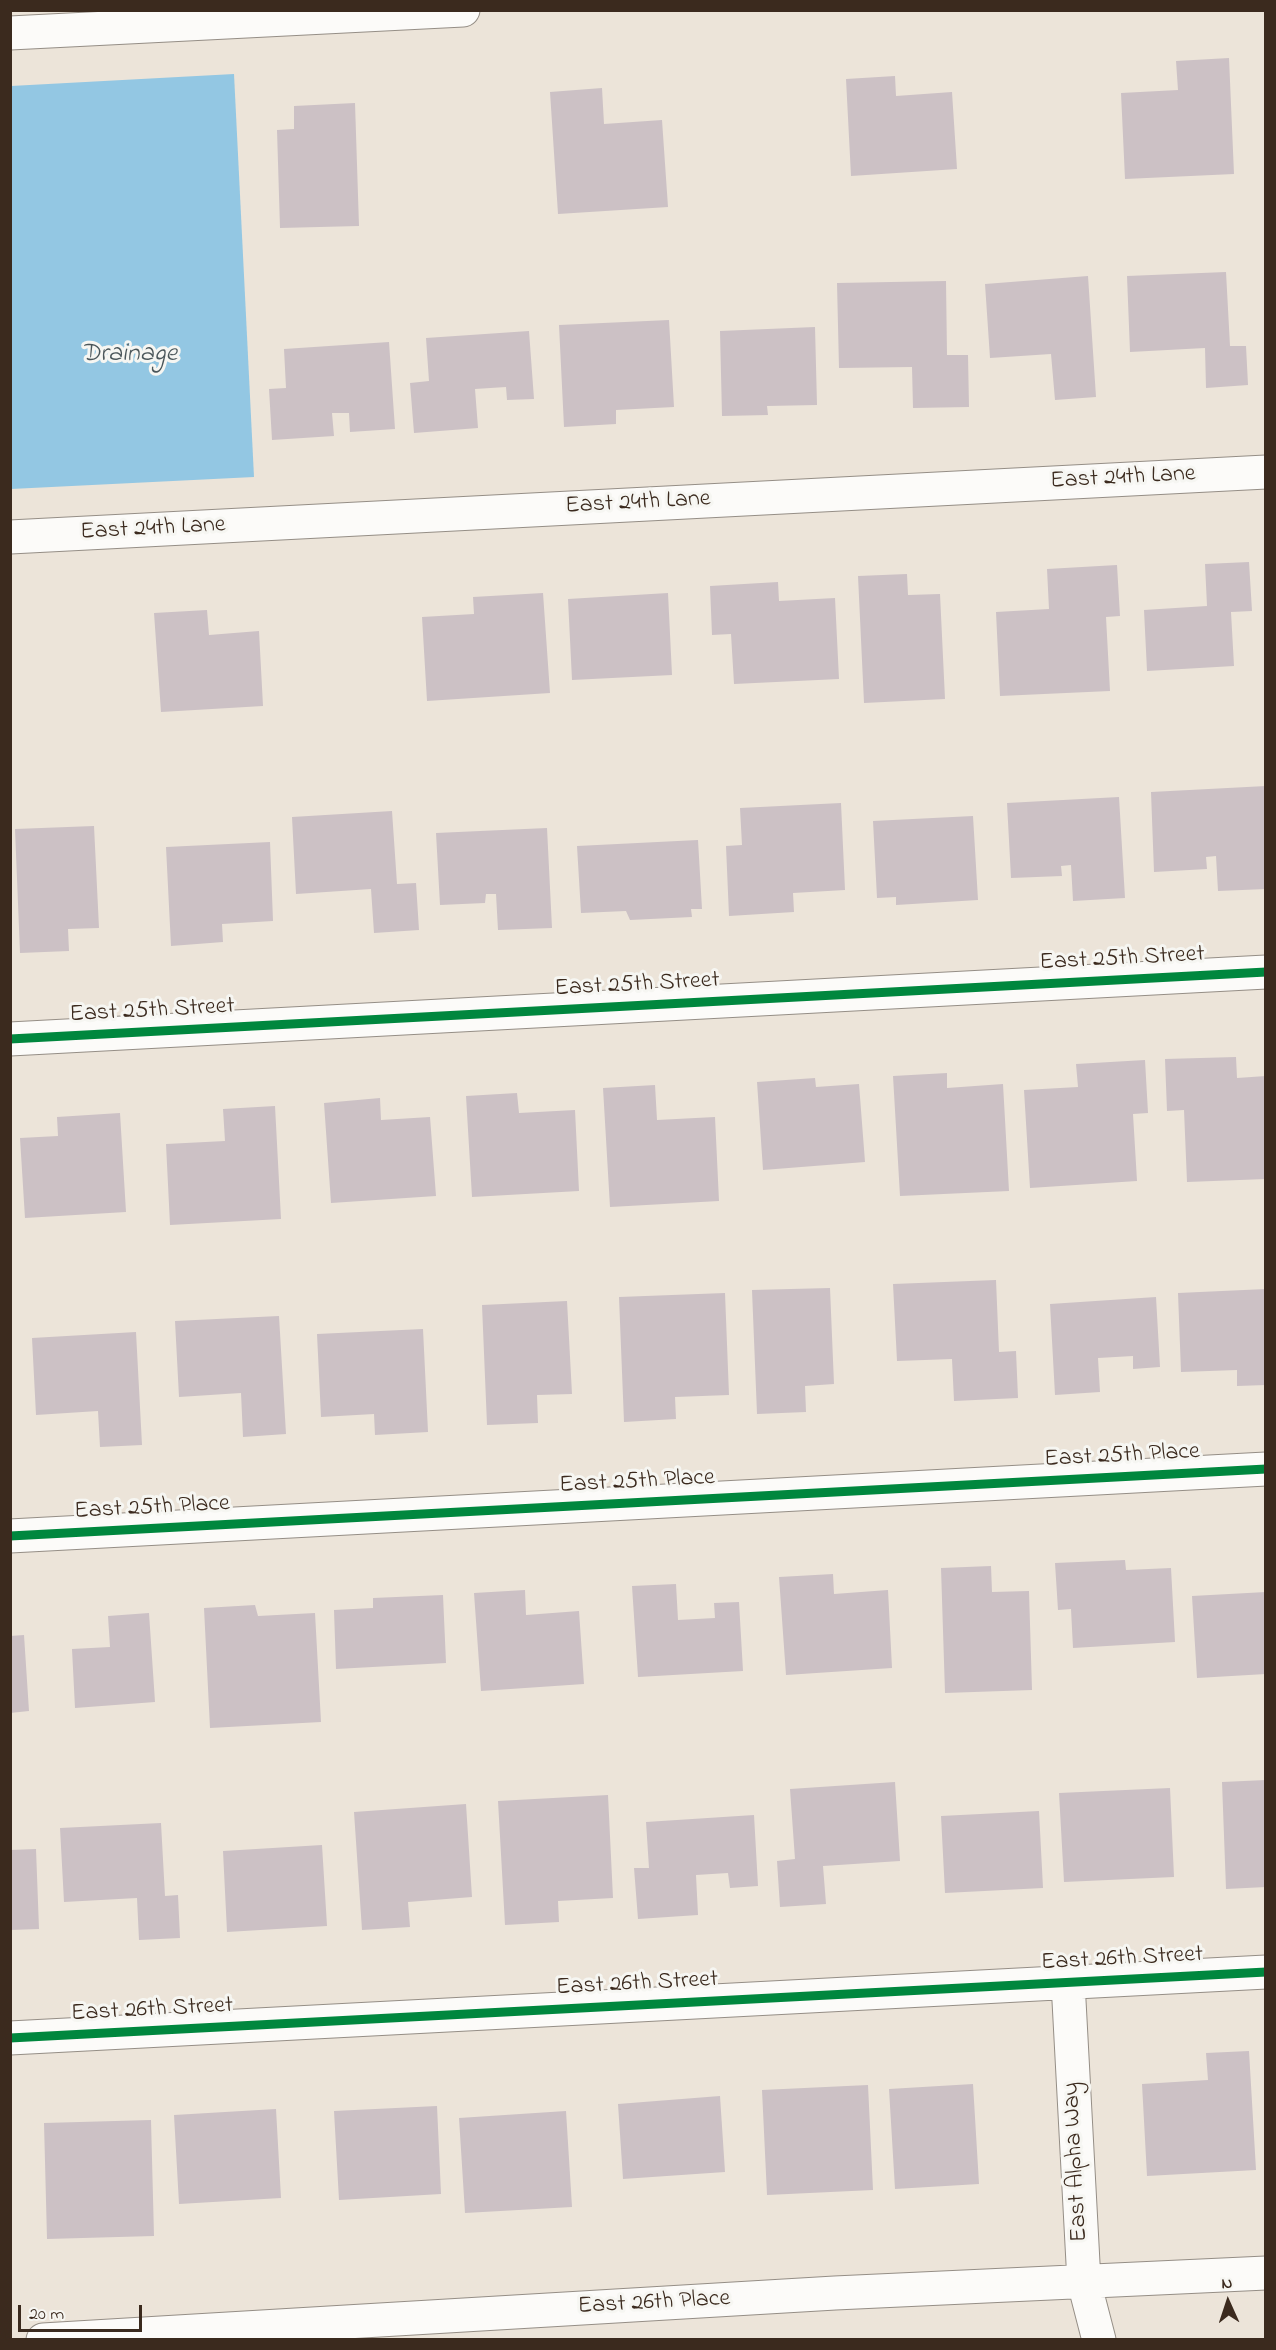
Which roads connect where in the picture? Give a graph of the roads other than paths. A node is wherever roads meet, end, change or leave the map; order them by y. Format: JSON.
{"nodes":[{"id":1,"x":463,"y":10,"type":"edge"},
{"id":2,"x":10,"y":33,"type":"edge"},
{"id":3,"x":1266,"y":472,"type":"edge"},
{"id":4,"x":10,"y":537,"type":"edge"},
{"id":5,"x":1266,"y":972,"type":"edge"},
{"id":6,"x":10,"y":1039,"type":"edge"},
{"id":7,"x":1266,"y":1469,"type":"edge"},
{"id":8,"x":10,"y":1536,"type":"edge"},
{"id":9,"x":1266,"y":1972,"type":"edge"},
{"id":10,"x":1068,"y":1982,"type":"junction"},
{"id":11,"x":10,"y":2038,"type":"edge"},
{"id":12,"x":1266,"y":2273,"type":"edge"},
{"id":13,"x":1084,"y":2282,"type":"junction"},
{"id":14,"x":43,"y":2340,"type":"edge"},
{"id":15,"x":1099,"y":2340,"type":"edge"}],
"edges":[{"from":1,"to":2,"type":"street"},
{"from":3,"to":4,"type":"street","name":"East 24th Lane"},
{"from":5,"to":6,"type":"street","name":"East 25th Street"},
{"from":7,"to":8,"type":"street","name":"East 25th Place"},
{"from":9,"to":10,"type":"street","name":"East 26th Street"},
{"from":10,"to":11,"type":"street","name":"East 26th Street"},
{"from":10,"to":13,"type":"street","name":"East Alpha Way"},
{"from":12,"to":13,"type":"street","name":"East 26th Place"},
{"from":13,"to":14,"type":"street","name":"East 26th Place"},
{"from":13,"to":15,"type":"street","name":"East Alpha Way"}]}
